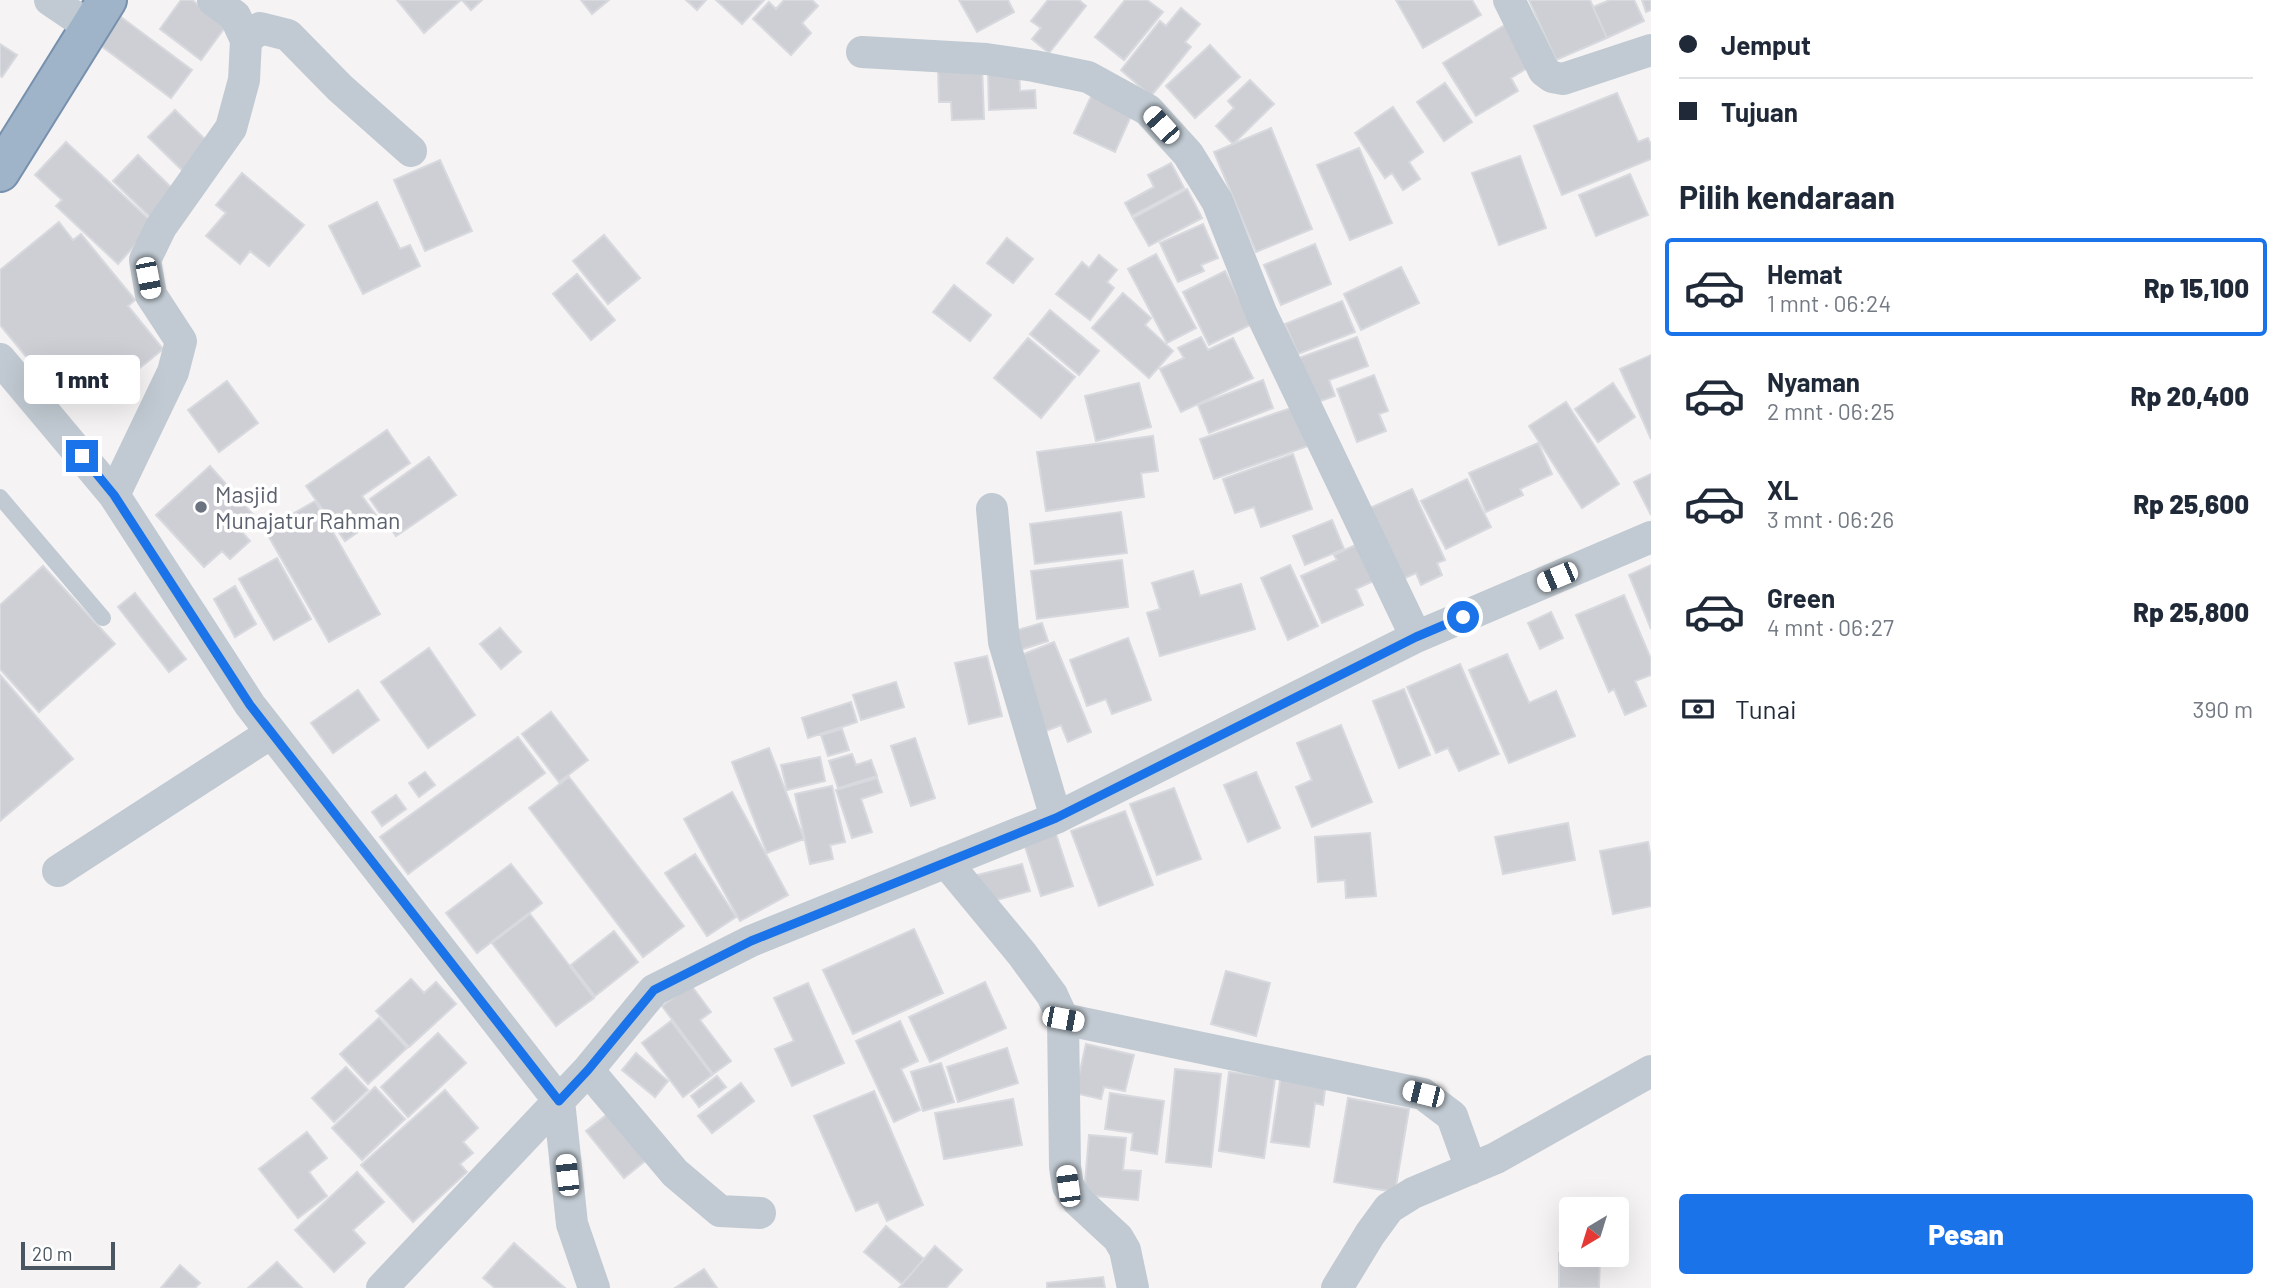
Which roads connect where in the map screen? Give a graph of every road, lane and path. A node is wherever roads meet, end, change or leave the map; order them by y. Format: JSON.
{"nodes":[{"id":1,"x":50,"y":0,"type":"edge"},
{"id":2,"x":213,"y":0,"type":"edge"},
{"id":3,"x":1509,"y":0,"type":"edge"},
{"id":4,"x":99,"y":13,"type":"edge"},
{"id":5,"x":246,"y":40,"type":"junction"},
{"id":6,"x":1651,"y":50,"type":"edge"},
{"id":7,"x":862,"y":52,"type":"dead end"},
{"id":8,"x":411,"y":151,"type":"dead end"},
{"id":9,"x":0,"y":172,"type":"edge"},
{"id":10,"x":0,"y":359,"type":"edge"},
{"id":11,"x":114,"y":495,"type":"junction"},
{"id":12,"x":0,"y":497,"type":"edge"},
{"id":13,"x":992,"y":509,"type":"dead end"},
{"id":14,"x":1651,"y":537,"type":"edge"},
{"id":15,"x":103,"y":618,"type":"dead end"},
{"id":16,"x":1416,"y":637,"type":"junction"},
{"id":17,"x":271,"y":733,"type":"junction"},
{"id":18,"x":1056,"y":818,"type":"junction"},
{"id":19,"x":946,"y":862,"type":"junction"},
{"id":20,"x":58,"y":871,"type":"dead end"},
{"id":21,"x":1063,"y":1019,"type":"junction"},
{"id":22,"x":588,"y":1070,"type":"junction"},
{"id":23,"x":1651,"y":1071,"type":"edge"},
{"id":24,"x":559,"y":1101,"type":"junction"},
{"id":25,"x":1471,"y":1169,"type":"junction"},
{"id":26,"x":760,"y":1213,"type":"dead end"},
{"id":27,"x":382,"y":1288,"type":"edge"},
{"id":28,"x":594,"y":1288,"type":"edge"},
{"id":29,"x":1133,"y":1288,"type":"edge"},
{"id":30,"x":1337,"y":1288,"type":"edge"}],
"edges":[{"from":1,"to":4,"type":"street"},
{"from":2,"to":5,"type":"street"},
{"from":3,"to":6,"type":"street"},
{"from":4,"to":9,"type":"highway"},
{"from":5,"to":8,"type":"street"},
{"from":5,"to":11,"type":"street"},
{"from":7,"to":16,"type":"street"},
{"from":10,"to":11,"type":"street"},
{"from":11,"to":17,"type":"street"},
{"from":12,"to":15,"type":"lane"},
{"from":13,"to":18,"type":"street"},
{"from":14,"to":16,"type":"street"},
{"from":16,"to":18,"type":"street"},
{"from":17,"to":20,"type":"street"},
{"from":17,"to":24,"type":"street"},
{"from":18,"to":19,"type":"street"},
{"from":19,"to":21,"type":"street"},
{"from":19,"to":22,"type":"street"},
{"from":21,"to":25,"type":"street"},
{"from":21,"to":29,"type":"street"},
{"from":22,"to":24,"type":"street"},
{"from":22,"to":26,"type":"street"},
{"from":23,"to":25,"type":"street"},
{"from":24,"to":27,"type":"street"},
{"from":24,"to":28,"type":"street"},
{"from":25,"to":30,"type":"street"}]}
